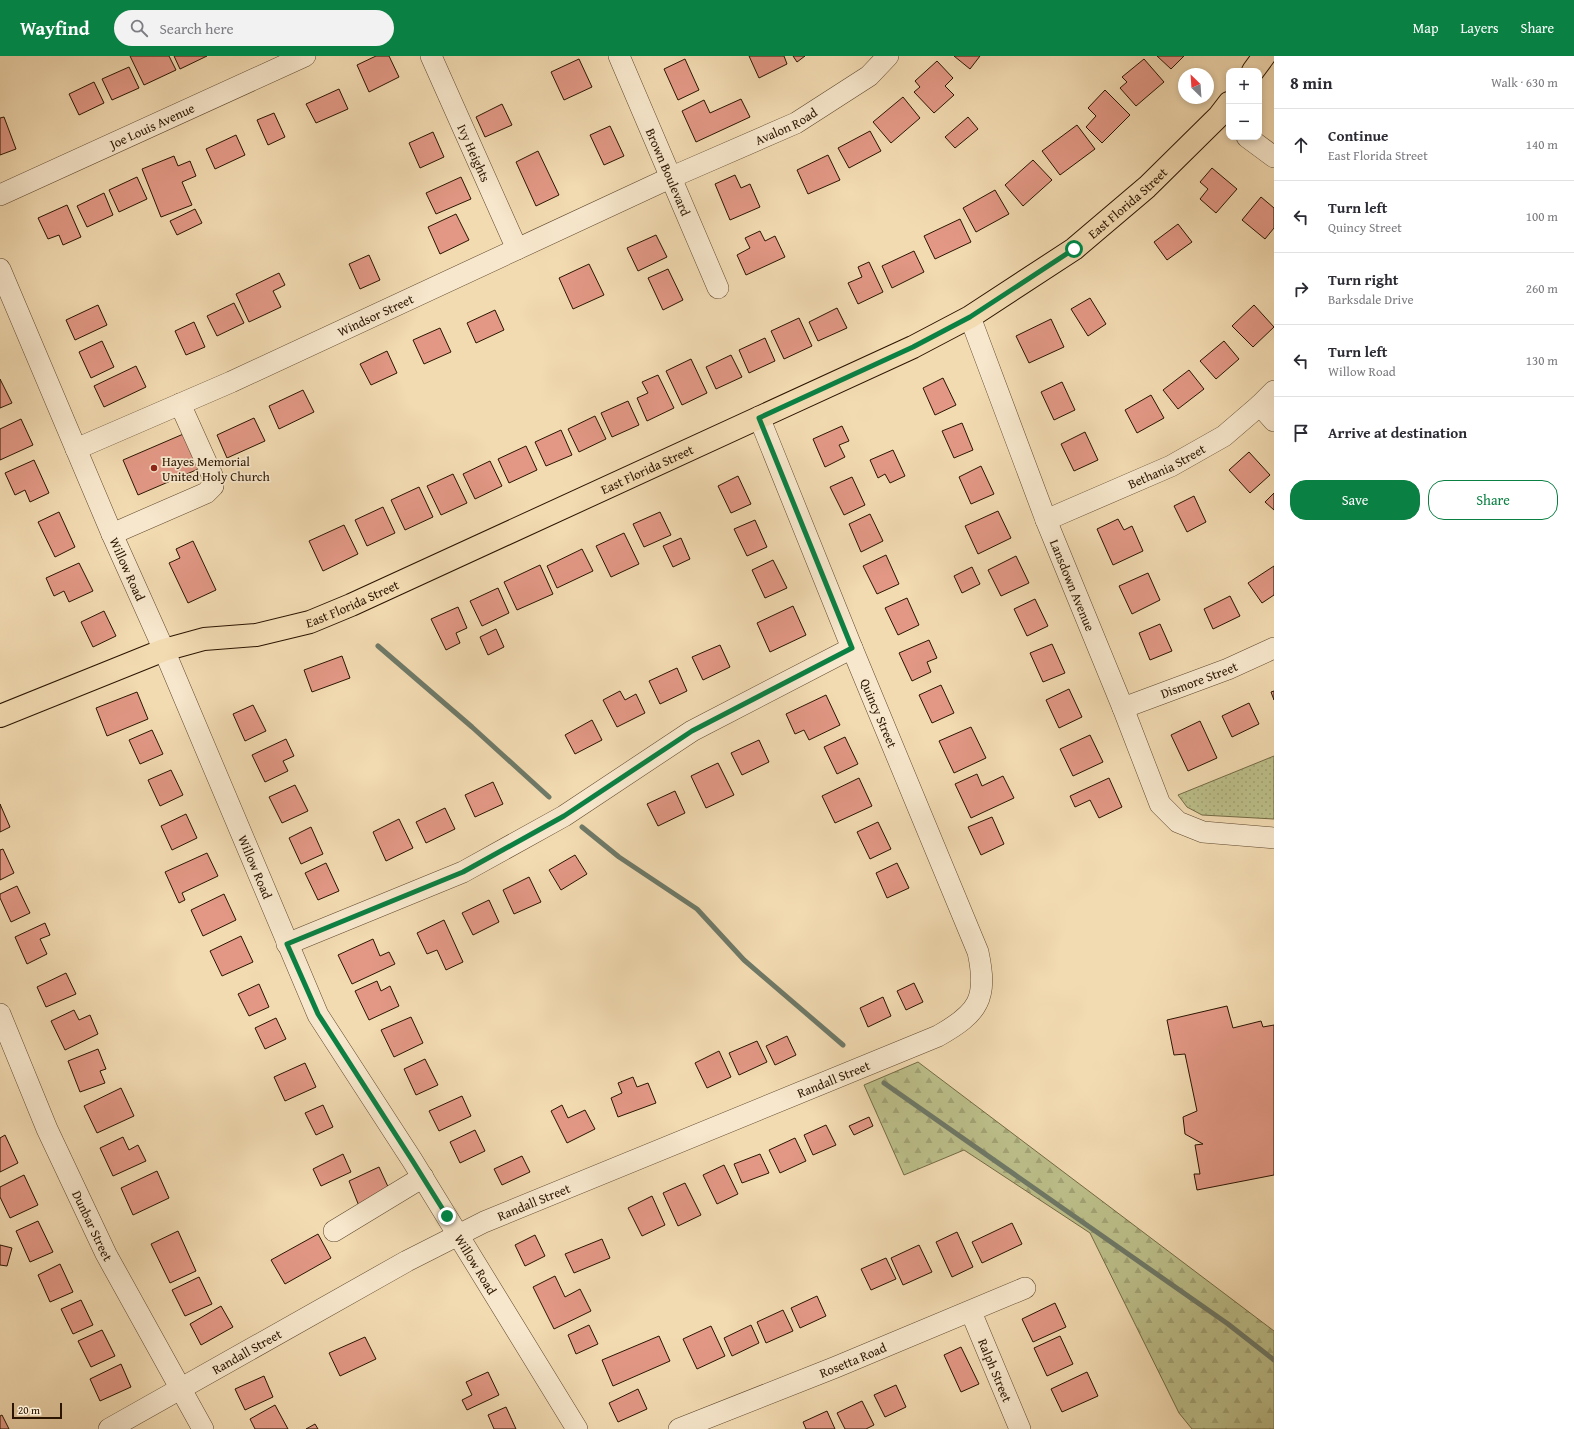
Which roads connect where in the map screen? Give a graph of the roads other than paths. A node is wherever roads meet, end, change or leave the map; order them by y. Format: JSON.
{"nodes":[{"id":1,"x":305,"y":56,"type":"edge"},
{"id":2,"x":431,"y":56,"type":"edge"},
{"id":3,"x":619,"y":56,"type":"edge"},
{"id":4,"x":888,"y":56,"type":"edge"},
{"id":5,"x":1264,"y":56,"type":"edge"},
{"id":6,"x":1255,"y":68,"type":"edge"},
{"id":7,"x":1226,"y":114,"type":"edge"},
{"id":8,"x":1251,"y":140,"type":"edge"},
{"id":9,"x":1274,"y":157,"type":"edge"},
{"id":10,"x":672,"y":177,"type":"junction"},
{"id":11,"x":0,"y":195,"type":"edge"},
{"id":12,"x":517,"y":250,"type":"junction"},
{"id":13,"x":0,"y":269,"type":"edge"},
{"id":14,"x":718,"y":288,"type":"dead end"},
{"id":15,"x":970,"y":317,"type":"junction"},
{"id":16,"x":1267,"y":398,"type":"edge"},
{"id":17,"x":180,"y":404,"type":"junction"},
{"id":18,"x":759,"y":418,"type":"junction"},
{"id":19,"x":1274,"y":421,"type":"edge"},
{"id":20,"x":76,"y":449,"type":"junction"},
{"id":21,"x":1046,"y":520,"type":"junction"},
{"id":22,"x":112,"y":534,"type":"junction"},
{"id":23,"x":852,"y":648,"type":"junction"},
{"id":24,"x":1274,"y":648,"type":"edge"},
{"id":25,"x":164,"y":650,"type":"junction"},
{"id":26,"x":1123,"y":708,"type":"junction"},
{"id":27,"x":0,"y":716,"type":"edge"},
{"id":28,"x":1274,"y":838,"type":"edge"},
{"id":29,"x":287,"y":944,"type":"junction"},
{"id":30,"x":974,"y":1010,"type":"joint"},
{"id":31,"x":0,"y":1014,"type":"edge"},
{"id":32,"x":423,"y":1177,"type":"junction"},
{"id":33,"x":334,"y":1231,"type":"dead end"},
{"id":34,"x":458,"y":1235,"type":"junction"},
{"id":35,"x":1025,"y":1288,"type":"dead end"},
{"id":36,"x":971,"y":1312,"type":"junction"},
{"id":37,"x":180,"y":1389,"type":"junction"},
{"id":38,"x":109,"y":1429,"type":"edge"},
{"id":39,"x":203,"y":1429,"type":"edge"},
{"id":40,"x":577,"y":1429,"type":"edge"},
{"id":41,"x":679,"y":1429,"type":"edge"},
{"id":42,"x":1020,"y":1429,"type":"edge"}],
"edges":[{"from":1,"to":11,"type":"street","name":"Joe Louis Avenue"},
{"from":2,"to":12,"type":"street","name":"Ivy Heights"},
{"from":3,"to":10,"type":"street","name":"Brown Boulevard"},
{"from":4,"to":10,"type":"street","name":"Avalon Road"},
{"from":5,"to":6,"type":"main road"},
{"from":7,"to":15,"type":"main road","name":"East Florida Street"},
{"from":8,"to":9,"type":"street"},
{"from":10,"to":12,"type":"street","name":"Windsor Street"},
{"from":10,"to":14,"type":"street","name":"Brown Boulevard"},
{"from":12,"to":17,"type":"street","name":"Windsor Street"},
{"from":13,"to":20,"type":"street","name":"Willow Road"},
{"from":15,"to":18,"type":"main road","name":"East Florida Street"},
{"from":15,"to":21,"type":"street","name":"Lansdown Avenue"},
{"from":16,"to":19,"type":"street"},
{"from":16,"to":21,"type":"street","name":"Bethania Street"},
{"from":17,"to":20,"type":"street","name":"Windsor Street"},
{"from":17,"to":22,"type":"street"},
{"from":18,"to":23,"type":"street","name":"Quincy Street"},
{"from":18,"to":25,"type":"main road","name":"East Florida Street"},
{"from":20,"to":22,"type":"street","name":"Willow Road"},
{"from":21,"to":26,"type":"street","name":"Lansdown Avenue"},
{"from":22,"to":25,"type":"street","name":"Willow Road"},
{"from":23,"to":29,"type":"street"},
{"from":23,"to":30,"type":"street","name":"Quincy Street"},
{"from":24,"to":26,"type":"street","name":"Dismore Street"},
{"from":25,"to":27,"type":"main road","name":"East Florida Street"},
{"from":25,"to":29,"type":"street","name":"Willow Road"},
{"from":26,"to":28,"type":"street","name":"Lansdown Avenue"},
{"from":29,"to":32,"type":"street","name":"Willow Road"},
{"from":30,"to":34,"type":"street","name":"Randall Street"},
{"from":31,"to":37,"type":"street","name":"Dunbar Street"},
{"from":32,"to":33,"type":"street"},
{"from":32,"to":34,"type":"street","name":"Willow Road"},
{"from":34,"to":37,"type":"street","name":"Randall Street"},
{"from":34,"to":40,"type":"street","name":"Willow Road"},
{"from":35,"to":36,"type":"street","name":"Rosetta Road"},
{"from":36,"to":41,"type":"street","name":"Rosetta Road"},
{"from":36,"to":42,"type":"street","name":"Ralph Street"},
{"from":37,"to":38,"type":"street","name":"Randall Street"},
{"from":37,"to":39,"type":"street","name":"Dunbar Street"}]}
